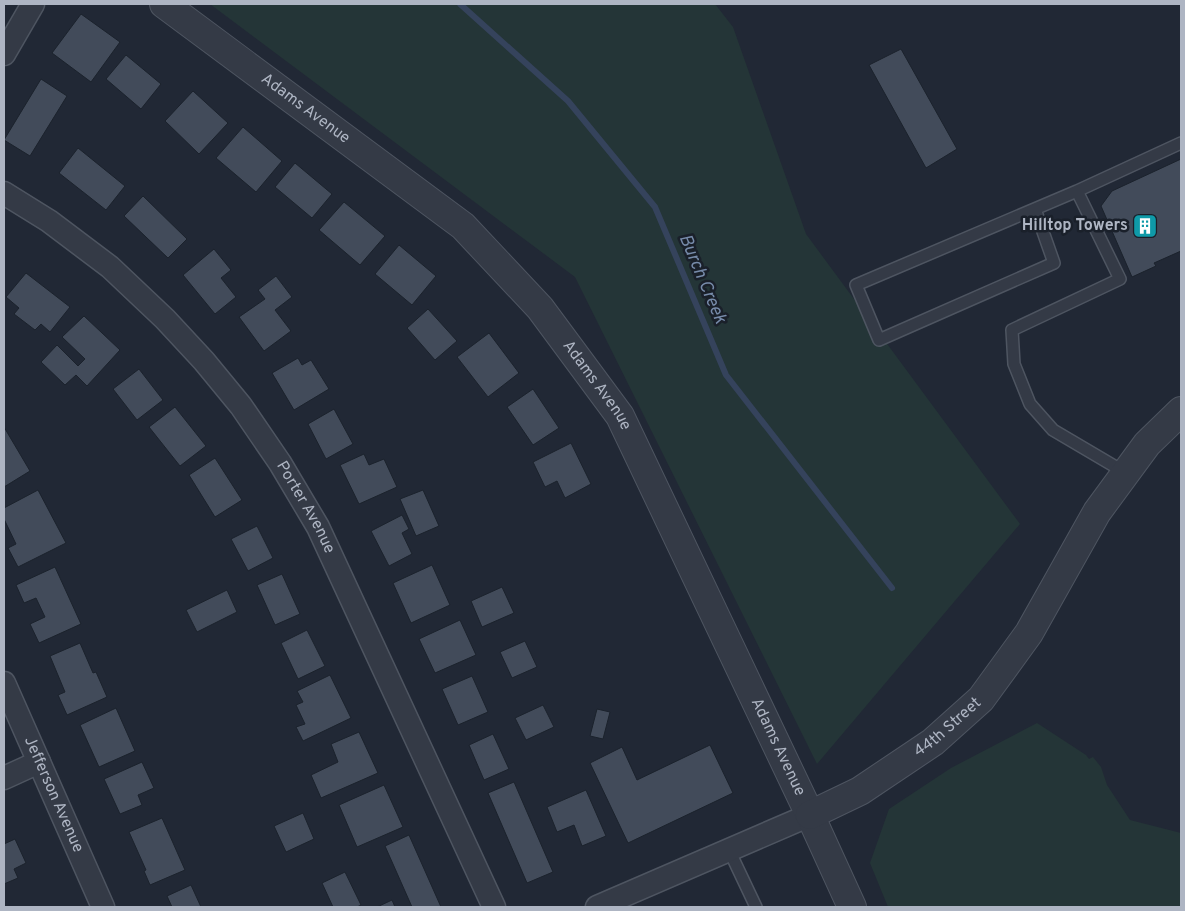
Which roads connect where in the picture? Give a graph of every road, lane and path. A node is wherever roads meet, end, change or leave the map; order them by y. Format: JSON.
{"nodes":[{"id":1,"x":33,"y":4,"type":"edge"},
{"id":2,"x":164,"y":4,"type":"edge"},
{"id":3,"x":4,"y":54,"type":"edge"},
{"id":4,"x":1181,"y":143,"type":"edge"},
{"id":5,"x":1077,"y":191,"type":"junction"},
{"id":6,"x":4,"y":193,"type":"edge"},
{"id":7,"x":1035,"y":209,"type":"junction"},
{"id":8,"x":1181,"y":411,"type":"edge"},
{"id":9,"x":1126,"y":473,"type":"junction"},
{"id":10,"x":4,"y":684,"type":"edge"},
{"id":11,"x":39,"y":762,"type":"junction"},
{"id":12,"x":4,"y":778,"type":"edge"},
{"id":13,"x":810,"y":816,"type":"junction"},
{"id":14,"x":729,"y":850,"type":"junction"},
{"id":15,"x":103,"y":907,"type":"edge"},
{"id":16,"x":494,"y":907,"type":"edge"},
{"id":17,"x":597,"y":907,"type":"edge"},
{"id":18,"x":756,"y":907,"type":"edge"},
{"id":19,"x":852,"y":907,"type":"edge"}],
"edges":[{"from":1,"to":3,"type":"street"},
{"from":2,"to":13,"type":"street","name":"Adams Avenue"},
{"from":4,"to":5,"type":"lane"},
{"from":5,"to":7,"type":"lane"},
{"from":5,"to":9,"type":"lane"},
{"from":6,"to":16,"type":"street","name":"Porter Avenue"},
{"from":7,"to":7,"type":"lane"},
{"from":8,"to":9,"type":"street","name":"44th Street"},
{"from":9,"to":13,"type":"street","name":"44th Street"},
{"from":10,"to":11,"type":"street","name":"Jefferson Avenue"},
{"from":11,"to":12,"type":"street"},
{"from":11,"to":15,"type":"street","name":"Jefferson Avenue"},
{"from":13,"to":14,"type":"street","name":"44th Street"},
{"from":13,"to":19,"type":"street","name":"Adams Avenue"},
{"from":14,"to":17,"type":"street","name":"44th Street"},
{"from":14,"to":18,"type":"lane"}]}
